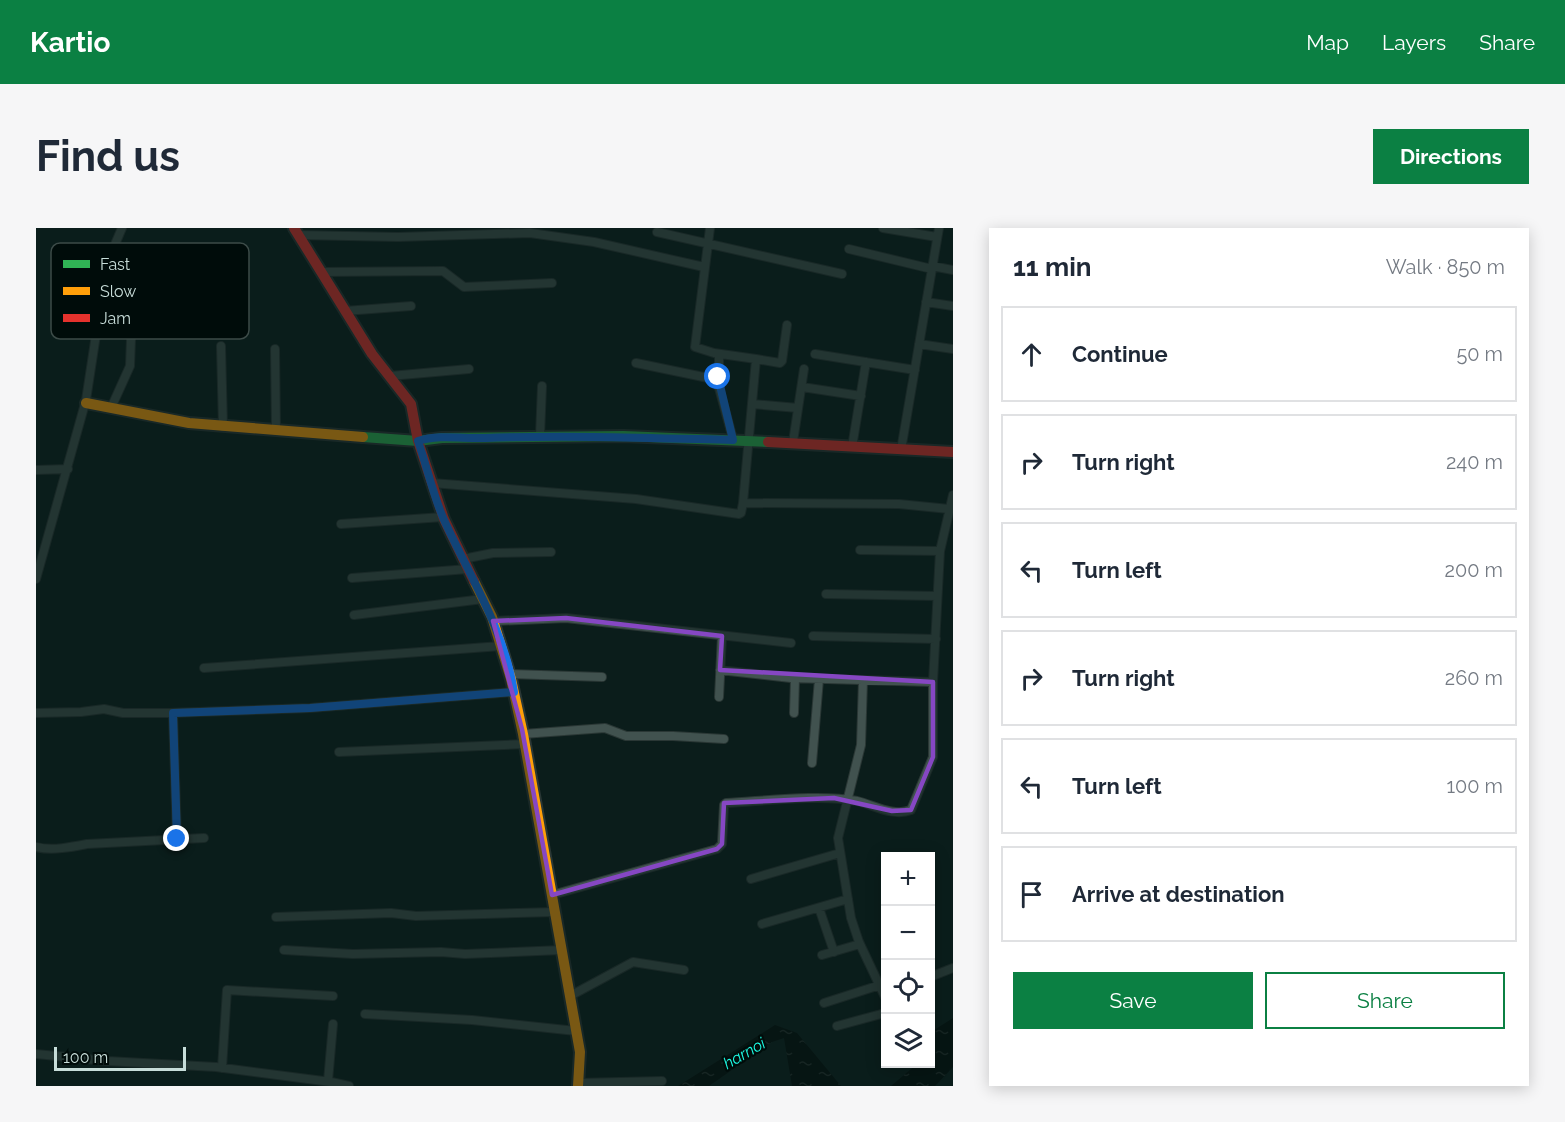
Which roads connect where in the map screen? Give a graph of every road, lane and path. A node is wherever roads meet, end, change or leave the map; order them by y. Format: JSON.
{"nodes":[{"id":1,"x":122,"y":228,"type":"edge"},
{"id":2,"x":710,"y":228,"type":"edge"},
{"id":3,"x":883,"y":228,"type":"edge"},
{"id":4,"x":939,"y":228,"type":"edge"},
{"id":5,"x":296,"y":232,"type":"edge"},
{"id":6,"x":657,"y":232,"type":"dead end"},
{"id":7,"x":937,"y":237,"type":"junction"},
{"id":8,"x":116,"y":243,"type":"edge"},
{"id":9,"x":708,"y":243,"type":"junction"},
{"id":10,"x":849,"y":249,"type":"dead end"},
{"id":11,"x":704,"y":267,"type":"junction"},
{"id":12,"x":932,"y":267,"type":"junction"},
{"id":13,"x":953,"y":270,"type":"edge"},
{"id":14,"x":321,"y":272,"type":"junction"},
{"id":15,"x":842,"y":274,"type":"dead end"},
{"id":16,"x":552,"y":283,"type":"dead end"},
{"id":17,"x":926,"y":302,"type":"junction"},
{"id":18,"x":411,"y":306,"type":"dead end"},
{"id":19,"x":953,"y":306,"type":"edge"},
{"id":20,"x":345,"y":311,"type":"junction"},
{"id":21,"x":787,"y":325,"type":"dead end"},
{"id":22,"x":96,"y":339,"type":"edge"},
{"id":23,"x":131,"y":339,"type":"dead end"},
{"id":24,"x":919,"y":344,"type":"junction"},
{"id":25,"x":221,"y":346,"type":"dead end"},
{"id":26,"x":275,"y":348,"type":"dead end"},
{"id":27,"x":953,"y":349,"type":"edge"},
{"id":28,"x":719,"y":354,"type":"junction"},
{"id":29,"x":815,"y":354,"type":"dead end"},
{"id":30,"x":756,"y":359,"type":"junction"},
{"id":31,"x":867,"y":362,"type":"junction"},
{"id":32,"x":636,"y":363,"type":"dead end"},
{"id":33,"x":469,"y":369,"type":"dead end"},
{"id":34,"x":804,"y":369,"type":"dead end"},
{"id":35,"x":915,"y":370,"type":"junction"},
{"id":36,"x":390,"y":376,"type":"junction"},
{"id":37,"x":718,"y":380,"type":"junction"},
{"id":38,"x":542,"y":386,"type":"dead end"},
{"id":39,"x":802,"y":387,"type":"junction"},
{"id":40,"x":861,"y":396,"type":"junction"},
{"id":41,"x":86,"y":403,"type":"junction"},
{"id":42,"x":752,"y":404,"type":"junction"},
{"id":43,"x":111,"y":408,"type":"junction"},
{"id":44,"x":798,"y":408,"type":"junction"},
{"id":45,"x":223,"y":427,"type":"junction"},
{"id":46,"x":276,"y":430,"type":"junction"},
{"id":47,"x":540,"y":436,"type":"junction"},
{"id":48,"x":733,"y":440,"type":"junction"},
{"id":49,"x":749,"y":440,"type":"junction"},
{"id":50,"x":418,"y":441,"type":"junction"},
{"id":51,"x":794,"y":442,"type":"junction"},
{"id":52,"x":852,"y":447,"type":"junction"},
{"id":53,"x":901,"y":450,"type":"junction"},
{"id":54,"x":953,"y":452,"type":"edge"},
{"id":55,"x":68,"y":469,"type":"junction"},
{"id":56,"x":36,"y":470,"type":"edge"},
{"id":57,"x":432,"y":483,"type":"junction"},
{"id":58,"x":953,"y":495,"type":"edge"},
{"id":59,"x":742,"y":503,"type":"junction"},
{"id":60,"x":949,"y":509,"type":"junction"},
{"id":61,"x":443,"y":517,"type":"junction"},
{"id":62,"x":341,"y":524,"type":"dead end"},
{"id":63,"x":860,"y":550,"type":"dead end"},
{"id":64,"x":550,"y":552,"type":"dead end"},
{"id":65,"x":940,"y":552,"type":"junction"},
{"id":66,"x":466,"y":564,"type":"junction"},
{"id":67,"x":352,"y":578,"type":"dead end"},
{"id":68,"x":36,"y":579,"type":"edge"},
{"id":69,"x":826,"y":594,"type":"dead end"},
{"id":70,"x":937,"y":596,"type":"junction"},
{"id":71,"x":483,"y":599,"type":"junction"},
{"id":72,"x":354,"y":615,"type":"dead end"},
{"id":73,"x":493,"y":621,"type":"junction"},
{"id":74,"x":722,"y":636,"type":"junction"},
{"id":75,"x":813,"y":636,"type":"dead end"},
{"id":76,"x":936,"y":639,"type":"junction"},
{"id":77,"x":791,"y":643,"type":"dead end"},
{"id":78,"x":501,"y":646,"type":"junction"},
{"id":79,"x":204,"y":668,"type":"dead end"},
{"id":80,"x":720,"y":670,"type":"junction"},
{"id":81,"x":510,"y":674,"type":"junction"},
{"id":82,"x":602,"y":677,"type":"dead end"},
{"id":83,"x":795,"y":678,"type":"junction"},
{"id":84,"x":819,"y":679,"type":"junction"},
{"id":85,"x":863,"y":680,"type":"junction"},
{"id":86,"x":933,"y":682,"type":"junction"},
{"id":87,"x":514,"y":692,"type":"junction"},
{"id":88,"x":719,"y":698,"type":"dead end"},
{"id":89,"x":36,"y":713,"type":"edge"},
{"id":90,"x":173,"y":713,"type":"junction"},
{"id":91,"x":794,"y":713,"type":"dead end"},
{"id":92,"x":524,"y":739,"type":"junction"},
{"id":93,"x":724,"y":739,"type":"dead end"},
{"id":94,"x":339,"y":752,"type":"dead end"},
{"id":95,"x":812,"y":763,"type":"dead end"},
{"id":96,"x":848,"y":800,"type":"junction"},
{"id":97,"x":204,"y":838,"type":"dead end"},
{"id":98,"x":177,"y":839,"type":"junction"},
{"id":99,"x":36,"y":848,"type":"edge"},
{"id":100,"x":840,"y":853,"type":"junction"},
{"id":101,"x":751,"y":879,"type":"dead end"},
{"id":102,"x":552,"y":895,"type":"junction"},
{"id":103,"x":848,"y":899,"type":"junction"},
{"id":104,"x":819,"y":908,"type":"junction"},
{"id":105,"x":555,"y":912,"type":"junction"},
{"id":106,"x":276,"y":917,"type":"dead end"},
{"id":107,"x":762,"y":924,"type":"dead end"},
{"id":108,"x":860,"y":944,"type":"junction"},
{"id":109,"x":284,"y":950,"type":"dead end"},
{"id":110,"x":562,"y":950,"type":"junction"},
{"id":111,"x":834,"y":952,"type":"junction"},
{"id":112,"x":822,"y":955,"type":"dead end"},
{"id":113,"x":953,"y":968,"type":"edge"},
{"id":114,"x":684,"y":970,"type":"dead end"},
{"id":115,"x":935,"y":975,"type":"edge"},
{"id":116,"x":880,"y":985,"type":"joint"},
{"id":117,"x":333,"y":996,"type":"dead end"},
{"id":118,"x":570,"y":996,"type":"junction"},
{"id":119,"x":824,"y":1003,"type":"dead end"},
{"id":120,"x":365,"y":1014,"type":"dead end"},
{"id":121,"x":881,"y":1014,"type":"edge"},
{"id":122,"x":333,"y":1024,"type":"dead end"},
{"id":123,"x":837,"y":1026,"type":"dead end"},
{"id":124,"x":576,"y":1031,"type":"junction"},
{"id":125,"x":36,"y":1054,"type":"edge"},
{"id":126,"x":222,"y":1068,"type":"junction"},
{"id":127,"x":662,"y":1081,"type":"dead end"},
{"id":128,"x":328,"y":1082,"type":"junction"},
{"id":129,"x":578,"y":1085,"type":"edge"},
{"id":130,"x":349,"y":1086,"type":"edge"}],
"edges":[{"from":1,"to":8,"type":"street"},
{"from":2,"to":9,"type":"street"},
{"from":3,"to":7,"type":"street"},
{"from":4,"to":7,"type":"street"},
{"from":5,"to":11,"type":"street"},
{"from":5,"to":14,"type":"street"},
{"from":6,"to":9,"type":"street"},
{"from":7,"to":12,"type":"street"},
{"from":9,"to":11,"type":"street"},
{"from":9,"to":15,"type":"street"},
{"from":10,"to":12,"type":"street"},
{"from":11,"to":28,"type":"street"},
{"from":12,"to":13,"type":"street"},
{"from":12,"to":17,"type":"street"},
{"from":14,"to":16,"type":"street"},
{"from":14,"to":20,"type":"street"},
{"from":17,"to":19,"type":"street"},
{"from":17,"to":24,"type":"street"},
{"from":18,"to":20,"type":"street"},
{"from":20,"to":36,"type":"street"},
{"from":21,"to":30,"type":"street"},
{"from":22,"to":41,"type":"street"},
{"from":23,"to":43,"type":"street"},
{"from":24,"to":27,"type":"street"},
{"from":24,"to":35,"type":"street"},
{"from":25,"to":45,"type":"street"},
{"from":26,"to":46,"type":"street"},
{"from":28,"to":30,"type":"street"},
{"from":28,"to":37,"type":"street"},
{"from":29,"to":31,"type":"street"},
{"from":30,"to":42,"type":"street"},
{"from":31,"to":35,"type":"street"},
{"from":31,"to":40,"type":"street"},
{"from":32,"to":37,"type":"street"},
{"from":33,"to":36,"type":"street"},
{"from":34,"to":39,"type":"street"},
{"from":35,"to":53,"type":"street"},
{"from":36,"to":50,"type":"street"},
{"from":37,"to":48,"type":"street"},
{"from":38,"to":47,"type":"street"},
{"from":39,"to":40,"type":"street"},
{"from":39,"to":44,"type":"street"},
{"from":40,"to":52,"type":"street"},
{"from":41,"to":43,"type":"street"},
{"from":41,"to":55,"type":"street"},
{"from":42,"to":44,"type":"street"},
{"from":42,"to":49,"type":"street"},
{"from":43,"to":45,"type":"street"},
{"from":44,"to":51,"type":"street"},
{"from":45,"to":46,"type":"street"},
{"from":46,"to":50,"type":"street"},
{"from":47,"to":48,"type":"street"},
{"from":47,"to":50,"type":"street"},
{"from":48,"to":49,"type":"street"},
{"from":49,"to":51,"type":"street"},
{"from":49,"to":59,"type":"street"},
{"from":50,"to":57,"type":"street"},
{"from":51,"to":52,"type":"street"},
{"from":52,"to":53,"type":"street"},
{"from":53,"to":54,"type":"street"},
{"from":55,"to":56,"type":"street"},
{"from":55,"to":68,"type":"street"},
{"from":57,"to":59,"type":"street"},
{"from":57,"to":61,"type":"street"},
{"from":58,"to":60,"type":"street"},
{"from":59,"to":60,"type":"street"},
{"from":60,"to":65,"type":"street"},
{"from":61,"to":62,"type":"street"},
{"from":61,"to":66,"type":"street"},
{"from":63,"to":65,"type":"street"},
{"from":64,"to":66,"type":"street"},
{"from":65,"to":70,"type":"street"},
{"from":66,"to":67,"type":"street"},
{"from":66,"to":71,"type":"street"},
{"from":69,"to":70,"type":"street"},
{"from":70,"to":76,"type":"street"},
{"from":71,"to":72,"type":"street"},
{"from":71,"to":73,"type":"street"},
{"from":73,"to":74,"type":"street"},
{"from":73,"to":78,"type":"street"},
{"from":74,"to":77,"type":"street"},
{"from":74,"to":80,"type":"street"},
{"from":75,"to":76,"type":"street"},
{"from":76,"to":86,"type":"street"},
{"from":78,"to":79,"type":"street"},
{"from":78,"to":81,"type":"street"},
{"from":80,"to":83,"type":"street"},
{"from":80,"to":88,"type":"street"},
{"from":81,"to":82,"type":"street"},
{"from":81,"to":87,"type":"street"},
{"from":83,"to":84,"type":"street"},
{"from":83,"to":91,"type":"street"},
{"from":84,"to":85,"type":"street"},
{"from":84,"to":95,"type":"street"},
{"from":85,"to":86,"type":"street"},
{"from":85,"to":96,"type":"street"},
{"from":86,"to":96,"type":"street"},
{"from":87,"to":90,"type":"street"},
{"from":87,"to":92,"type":"street"},
{"from":89,"to":90,"type":"street"},
{"from":90,"to":98,"type":"street"},
{"from":92,"to":93,"type":"street"},
{"from":92,"to":94,"type":"street"},
{"from":92,"to":102,"type":"street"},
{"from":96,"to":100,"type":"street"},
{"from":96,"to":102,"type":"street"},
{"from":97,"to":98,"type":"street"},
{"from":98,"to":99,"type":"street"},
{"from":100,"to":101,"type":"street"},
{"from":100,"to":103,"type":"street"},
{"from":102,"to":105,"type":"street"},
{"from":103,"to":104,"type":"street"},
{"from":103,"to":108,"type":"street"},
{"from":104,"to":107,"type":"street"},
{"from":104,"to":111,"type":"street"},
{"from":105,"to":106,"type":"street"},
{"from":105,"to":110,"type":"street"},
{"from":108,"to":111,"type":"street"},
{"from":108,"to":116,"type":"street"},
{"from":109,"to":110,"type":"street"},
{"from":110,"to":118,"type":"street"},
{"from":111,"to":112,"type":"street"},
{"from":113,"to":115,"type":"street"},
{"from":114,"to":118,"type":"street"},
{"from":116,"to":119,"type":"street"},
{"from":117,"to":126,"type":"street"},
{"from":118,"to":124,"type":"street"},
{"from":120,"to":124,"type":"street"},
{"from":121,"to":123,"type":"street"},
{"from":122,"to":128,"type":"street"},
{"from":124,"to":129,"type":"street"},
{"from":125,"to":126,"type":"street"},
{"from":126,"to":128,"type":"street"},
{"from":127,"to":129,"type":"street"},
{"from":128,"to":130,"type":"street"}]}
